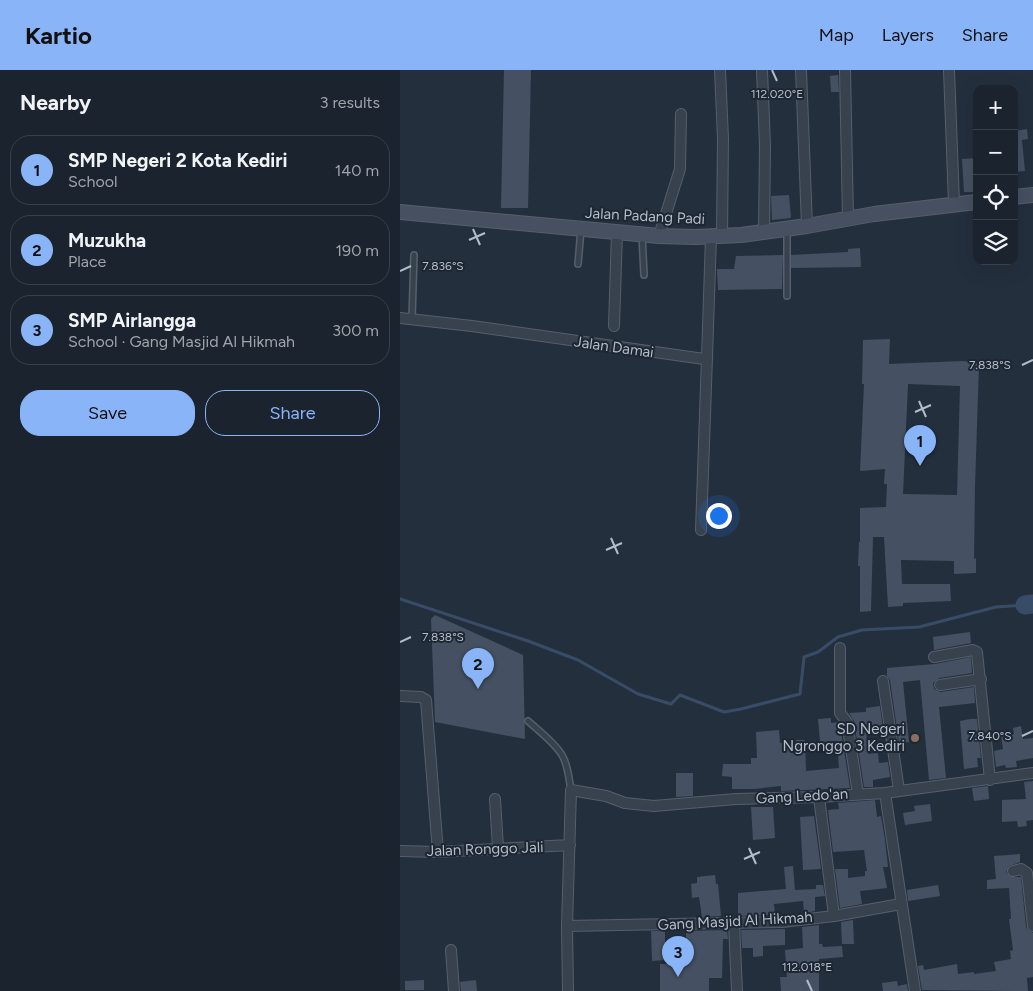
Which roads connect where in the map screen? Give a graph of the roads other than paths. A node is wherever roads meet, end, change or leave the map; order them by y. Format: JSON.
{"nodes":[{"id":1,"x":720,"y":70,"type":"edge"},
{"id":2,"x":762,"y":70,"type":"edge"},
{"id":3,"x":801,"y":70,"type":"edge"},
{"id":4,"x":845,"y":70,"type":"edge"},
{"id":5,"x":949,"y":70,"type":"edge"},
{"id":6,"x":681,"y":114,"type":"dead end"},
{"id":7,"x":1033,"y":195,"type":"edge"},
{"id":8,"x":1018,"y":197,"type":"edge"},
{"id":9,"x":973,"y":202,"type":"edge"},
{"id":10,"x":954,"y":204,"type":"junction"},
{"id":11,"x":400,"y":212,"type":"edge"},
{"id":12,"x":848,"y":218,"type":"junction"},
{"id":13,"x":808,"y":226,"type":"junction"},
{"id":14,"x":581,"y":229,"type":"junction"},
{"id":15,"x":787,"y":229,"type":"junction"},
{"id":16,"x":617,"y":232,"type":"junction"},
{"id":17,"x":764,"y":232,"type":"junction"},
{"id":18,"x":642,"y":235,"type":"junction"},
{"id":19,"x":659,"y":236,"type":"junction"},
{"id":20,"x":716,"y":236,"type":"junction"},
{"id":21,"x":414,"y":255,"type":"dead end"},
{"id":22,"x":578,"y":264,"type":"dead end"},
{"id":23,"x":644,"y":275,"type":"dead end"},
{"id":24,"x":787,"y":296,"type":"dead end"},
{"id":25,"x":400,"y":318,"type":"edge"},
{"id":26,"x":412,"y":318,"type":"junction"},
{"id":27,"x":614,"y":326,"type":"dead end"},
{"id":28,"x":707,"y":357,"type":"junction"},
{"id":29,"x":701,"y":530,"type":"dead end"},
{"id":30,"x":840,"y":648,"type":"dead end"},
{"id":31,"x":934,"y":657,"type":"dead end"},
{"id":32,"x":981,"y":679,"type":"junction"},
{"id":33,"x":883,"y":681,"type":"dead end"},
{"id":34,"x":940,"y":685,"type":"dead end"},
{"id":35,"x":400,"y":696,"type":"edge"},
{"id":36,"x":528,"y":721,"type":"dead end"},
{"id":37,"x":1033,"y":773,"type":"edge"},
{"id":38,"x":990,"y":780,"type":"junction"},
{"id":39,"x":571,"y":790,"type":"junction"},
{"id":40,"x":899,"y":790,"type":"junction"},
{"id":41,"x":884,"y":793,"type":"junction"},
{"id":42,"x":858,"y":794,"type":"junction"},
{"id":43,"x":819,"y":797,"type":"junction"},
{"id":44,"x":495,"y":799,"type":"dead end"},
{"id":45,"x":570,"y":845,"type":"junction"},
{"id":46,"x":498,"y":848,"type":"junction"},
{"id":47,"x":400,"y":851,"type":"edge"},
{"id":48,"x":438,"y":852,"type":"junction"},
{"id":49,"x":1013,"y":871,"type":"dead end"},
{"id":50,"x":901,"y":904,"type":"junction"},
{"id":51,"x":834,"y":916,"type":"junction"},
{"id":52,"x":734,"y":923,"type":"junction"},
{"id":53,"x":568,"y":926,"type":"junction"},
{"id":54,"x":1033,"y":926,"type":"edge"},
{"id":55,"x":451,"y":950,"type":"dead end"},
{"id":56,"x":454,"y":991,"type":"edge"},
{"id":57,"x":568,"y":991,"type":"edge"},
{"id":58,"x":737,"y":991,"type":"edge"},
{"id":59,"x":915,"y":991,"type":"edge"}],
"edges":[{"from":1,"to":20,"type":"street"},
{"from":2,"to":17,"type":"street"},
{"from":3,"to":13,"type":"street"},
{"from":4,"to":12,"type":"street"},
{"from":5,"to":10,"type":"street"},
{"from":6,"to":19,"type":"street"},
{"from":7,"to":8,"type":"main road"},
{"from":9,"to":10,"type":"main road","name":"Jalan Padang Padi"},
{"from":10,"to":12,"type":"main road","name":"Jalan Padang Padi"},
{"from":11,"to":14,"type":"main road","name":"Jalan Padang Padi"},
{"from":12,"to":13,"type":"main road","name":"Jalan Padang Padi"},
{"from":13,"to":15,"type":"main road","name":"Jalan Padang Padi"},
{"from":14,"to":16,"type":"main road","name":"Jalan Padang Padi"},
{"from":14,"to":22,"type":"lane"},
{"from":15,"to":17,"type":"main road","name":"Jalan Padang Padi"},
{"from":15,"to":24,"type":"lane"},
{"from":16,"to":18,"type":"main road","name":"Jalan Padang Padi"},
{"from":16,"to":27,"type":"street"},
{"from":17,"to":20,"type":"main road","name":"Jalan Padang Padi"},
{"from":18,"to":19,"type":"main road","name":"Jalan Padang Padi"},
{"from":18,"to":23,"type":"lane"},
{"from":19,"to":20,"type":"main road","name":"Jalan Padang Padi"},
{"from":20,"to":28,"type":"street"},
{"from":21,"to":26,"type":"lane"},
{"from":25,"to":26,"type":"street","name":"Jalan Damai"},
{"from":26,"to":28,"type":"street","name":"Jalan Damai"},
{"from":28,"to":29,"type":"street"},
{"from":30,"to":42,"type":"street"},
{"from":31,"to":32,"type":"street"},
{"from":32,"to":34,"type":"street"},
{"from":32,"to":38,"type":"street"},
{"from":33,"to":40,"type":"street"},
{"from":35,"to":48,"type":"street"},
{"from":36,"to":39,"type":"lane"},
{"from":37,"to":38,"type":"street","name":"Gang Ledo'an"},
{"from":38,"to":40,"type":"street","name":"Gang Ledo'an"},
{"from":39,"to":43,"type":"street","name":"Gang Ledo'an"},
{"from":39,"to":45,"type":"street"},
{"from":40,"to":41,"type":"street","name":"Gang Ledo'an"},
{"from":41,"to":42,"type":"street","name":"Gang Ledo'an"},
{"from":41,"to":50,"type":"street"},
{"from":42,"to":43,"type":"street","name":"Gang Ledo'an"},
{"from":43,"to":51,"type":"street"},
{"from":44,"to":46,"type":"street"},
{"from":45,"to":46,"type":"street","name":"Jalan Ronggo Jali"},
{"from":45,"to":53,"type":"street"},
{"from":46,"to":48,"type":"street","name":"Jalan Ronggo Jali"},
{"from":47,"to":48,"type":"street","name":"Jalan Ronggo Jali"},
{"from":49,"to":54,"type":"street"},
{"from":50,"to":51,"type":"street","name":"Gang Masjid Al Hikmah"},
{"from":50,"to":59,"type":"street"},
{"from":51,"to":52,"type":"street","name":"Gang Masjid Al Hikmah"},
{"from":52,"to":53,"type":"street","name":"Gang Masjid Al Hikmah"},
{"from":52,"to":58,"type":"street"},
{"from":53,"to":57,"type":"street"},
{"from":55,"to":56,"type":"street"}]}
